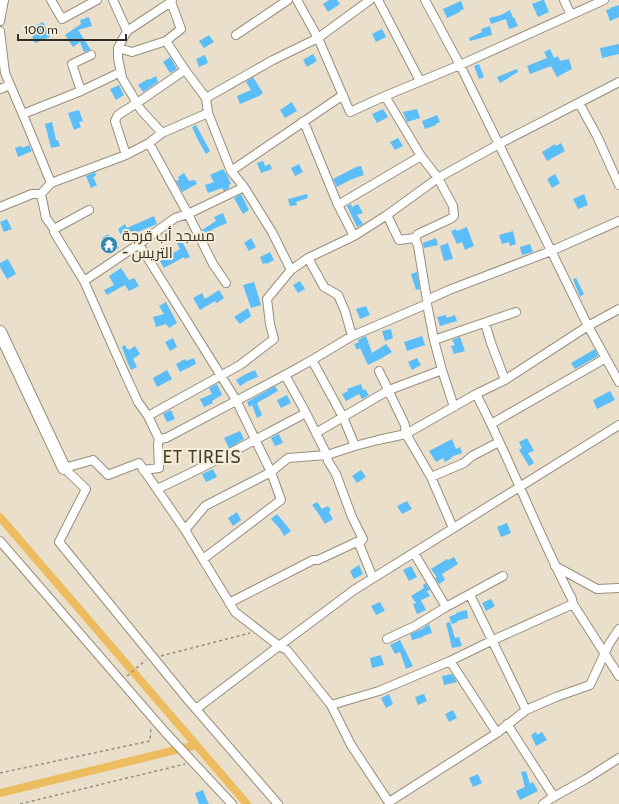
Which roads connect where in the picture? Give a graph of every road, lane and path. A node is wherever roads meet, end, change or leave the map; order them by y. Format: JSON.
{"nodes":[{"id":1,"x":4,"y":0,"type":"edge"},
{"id":2,"x":51,"y":0,"type":"edge"},
{"id":3,"x":97,"y":0,"type":"edge"},
{"id":4,"x":113,"y":0,"type":"edge"},
{"id":5,"x":288,"y":0,"type":"edge"},
{"id":6,"x":297,"y":0,"type":"edge"},
{"id":7,"x":370,"y":0,"type":"edge"},
{"id":8,"x":378,"y":0,"type":"edge"},
{"id":9,"x":425,"y":0,"type":"edge"},
{"id":10,"x":564,"y":0,"type":"edge"},
{"id":11,"x":604,"y":0,"type":"edge"},
{"id":12,"x":171,"y":1,"type":"edge"},
{"id":13,"x":571,"y":15,"type":"junction"},
{"id":14,"x":0,"y":21,"type":"edge"},
{"id":15,"x":0,"y":31,"type":"edge"},
{"id":16,"x":127,"y":31,"type":"junction"},
{"id":17,"x":236,"y":36,"type":"dead end"},
{"id":18,"x":318,"y":38,"type":"junction"},
{"id":19,"x":166,"y":41,"type":"junction"},
{"id":20,"x":118,"y":48,"type":"junction"},
{"id":21,"x":91,"y":55,"type":"dead end"},
{"id":22,"x":460,"y":64,"type":"junction"},
{"id":23,"x":185,"y":70,"type":"junction"},
{"id":24,"x":121,"y":72,"type":"junction"},
{"id":25,"x":420,"y":81,"type":"junction"},
{"id":26,"x":619,"y":82,"type":"edge"},
{"id":27,"x":10,"y":85,"type":"junction"},
{"id":28,"x":0,"y":89,"type":"edge"},
{"id":29,"x":81,"y":91,"type":"junction"},
{"id":30,"x":342,"y":95,"type":"junction"},
{"id":31,"x":385,"y":96,"type":"junction"},
{"id":32,"x":206,"y":98,"type":"junction"},
{"id":33,"x":579,"y":103,"type":"junction"},
{"id":34,"x":138,"y":104,"type":"junction"},
{"id":35,"x":208,"y":113,"type":"junction"},
{"id":36,"x":23,"y":114,"type":"junction"},
{"id":37,"x":302,"y":122,"type":"junction"},
{"id":38,"x":162,"y":133,"type":"junction"},
{"id":39,"x":149,"y":143,"type":"junction"},
{"id":40,"x":499,"y":144,"type":"junction"},
{"id":41,"x":126,"y":155,"type":"junction"},
{"id":42,"x":421,"y":156,"type":"junction"},
{"id":43,"x":231,"y":171,"type":"junction"},
{"id":44,"x":438,"y":178,"type":"junction"},
{"id":45,"x":51,"y":183,"type":"junction"},
{"id":46,"x":619,"y":185,"type":"edge"},
{"id":47,"x":244,"y":187,"type":"junction"},
{"id":48,"x":40,"y":194,"type":"junction"},
{"id":49,"x":338,"y":205,"type":"junction"},
{"id":50,"x":0,"y":207,"type":"edge"},
{"id":51,"x":89,"y":210,"type":"dead end"},
{"id":52,"x":188,"y":214,"type":"junction"},
{"id":53,"x":387,"y":215,"type":"junction"},
{"id":54,"x":619,"y":221,"type":"edge"},
{"id":55,"x":54,"y":229,"type":"junction"},
{"id":56,"x":354,"y":236,"type":"junction"},
{"id":57,"x":415,"y":238,"type":"junction"},
{"id":58,"x":139,"y":244,"type":"junction"},
{"id":59,"x":551,"y":251,"type":"junction"},
{"id":60,"x":308,"y":258,"type":"junction"},
{"id":61,"x":291,"y":270,"type":"junction"},
{"id":62,"x":84,"y":281,"type":"junction"},
{"id":63,"x":226,"y":283,"type":"dead end"},
{"id":64,"x":427,"y":302,"type":"junction"},
{"id":65,"x":619,"y":309,"type":"edge"},
{"id":66,"x":516,"y":312,"type":"dead end"},
{"id":67,"x":485,"y":323,"type":"junction"},
{"id":68,"x":588,"y":326,"type":"junction"},
{"id":69,"x":0,"y":332,"type":"edge"},
{"id":70,"x":352,"y":336,"type":"junction"},
{"id":71,"x":434,"y":340,"type":"junction"},
{"id":72,"x":606,"y":358,"type":"junction"},
{"id":73,"x":312,"y":360,"type":"junction"},
{"id":74,"x":442,"y":370,"type":"junction"},
{"id":75,"x":379,"y":371,"type":"dead end"},
{"id":76,"x":220,"y":375,"type":"junction"},
{"id":77,"x":285,"y":375,"type":"junction"},
{"id":78,"x":505,"y":380,"type":"junction"},
{"id":79,"x":619,"y":382,"type":"edge"},
{"id":80,"x":389,"y":390,"type":"junction"},
{"id":81,"x":476,"y":394,"type":"junction"},
{"id":82,"x":236,"y":400,"type":"junction"},
{"id":83,"x":454,"y":407,"type":"junction"},
{"id":84,"x":306,"y":413,"type":"junction"},
{"id":85,"x":148,"y":416,"type":"junction"},
{"id":86,"x":343,"y":417,"type":"junction"},
{"id":87,"x":491,"y":424,"type":"junction"},
{"id":88,"x":619,"y":425,"type":"edge"},
{"id":89,"x":316,"y":433,"type":"junction"},
{"id":90,"x":406,"y":434,"type":"junction"},
{"id":91,"x":159,"y":439,"type":"junction"},
{"id":92,"x":255,"y":439,"type":"junction"},
{"id":93,"x":499,"y":442,"type":"junction"},
{"id":94,"x":356,"y":446,"type":"junction"},
{"id":95,"x":327,"y":455,"type":"junction"},
{"id":96,"x":64,"y":468,"type":"junction"},
{"id":97,"x":143,"y":470,"type":"junction"},
{"id":98,"x":271,"y":472,"type":"junction"},
{"id":99,"x":431,"y":477,"type":"junction"},
{"id":100,"x":520,"y":487,"type":"junction"},
{"id":101,"x":157,"y":489,"type":"junction"},
{"id":102,"x":453,"y":528,"type":"junction"},
{"id":103,"x":185,"y":530,"type":"junction"},
{"id":104,"x":363,"y":538,"type":"junction"},
{"id":105,"x":0,"y":541,"type":"edge"},
{"id":106,"x":414,"y":553,"type":"junction"},
{"id":107,"x":203,"y":559,"type":"junction"},
{"id":108,"x":555,"y":566,"type":"junction"},
{"id":109,"x":502,"y":576,"type":"dead end"},
{"id":110,"x":373,"y":578,"type":"junction"},
{"id":111,"x":619,"y":588,"type":"edge"},
{"id":112,"x":470,"y":595,"type":"junction"},
{"id":113,"x":229,"y":603,"type":"junction"},
{"id":114,"x":573,"y":604,"type":"junction"},
{"id":115,"x":446,"y":607,"type":"junction"},
{"id":116,"x":619,"y":629,"type":"edge"},
{"id":117,"x":260,"y":631,"type":"junction"},
{"id":118,"x":387,"y":639,"type":"dead end"},
{"id":119,"x":491,"y":641,"type":"junction"},
{"id":120,"x":279,"y":646,"type":"junction"},
{"id":121,"x":605,"y":654,"type":"junction"},
{"id":122,"x":153,"y":658,"type":"junction"},
{"id":123,"x":450,"y":661,"type":"junction"},
{"id":124,"x":619,"y":676,"type":"edge"},
{"id":125,"x":123,"y":680,"type":"dead end"},
{"id":126,"x":331,"y":705,"type":"junction"},
{"id":127,"x":196,"y":709,"type":"junction"},
{"id":128,"x":526,"y":710,"type":"junction"},
{"id":129,"x":508,"y":724,"type":"junction"},
{"id":130,"x":151,"y":726,"type":"dead end"},
{"id":131,"x":497,"y":732,"type":"junction"},
{"id":132,"x":619,"y":758,"type":"edge"},
{"id":133,"x":194,"y":762,"type":"junction"},
{"id":134,"x":0,"y":773,"type":"edge"},
{"id":135,"x":554,"y":797,"type":"junction"},
{"id":136,"x":390,"y":803,"type":"edge"},
{"id":137,"x":20,"y":804,"type":"edge"},
{"id":138,"x":232,"y":804,"type":"edge"},
{"id":139,"x":278,"y":804,"type":"edge"},
{"id":140,"x":543,"y":804,"type":"edge"}],
"edges":[{"from":1,"to":14,"type":"street"},
{"from":2,"to":3,"type":"street"},
{"from":4,"to":16,"type":"street"},
{"from":5,"to":17,"type":"street"},
{"from":6,"to":18,"type":"street"},
{"from":7,"to":18,"type":"street"},
{"from":8,"to":25,"type":"street"},
{"from":9,"to":22,"type":"street"},
{"from":10,"to":13,"type":"street"},
{"from":11,"to":13,"type":"street"},
{"from":12,"to":16,"type":"street"},
{"from":12,"to":19,"type":"street"},
{"from":13,"to":22,"type":"street"},
{"from":15,"to":27,"type":"street"},
{"from":16,"to":20,"type":"street"},
{"from":18,"to":30,"type":"street"},
{"from":18,"to":32,"type":"street"},
{"from":19,"to":20,"type":"street"},
{"from":19,"to":23,"type":"street"},
{"from":20,"to":24,"type":"street"},
{"from":21,"to":29,"type":"street"},
{"from":22,"to":25,"type":"street"},
{"from":22,"to":40,"type":"street"},
{"from":23,"to":32,"type":"street"},
{"from":23,"to":34,"type":"street"},
{"from":24,"to":29,"type":"street"},
{"from":24,"to":34,"type":"street"},
{"from":25,"to":31,"type":"street"},
{"from":26,"to":33,"type":"street"},
{"from":27,"to":28,"type":"street"},
{"from":27,"to":36,"type":"street"},
{"from":29,"to":36,"type":"street"},
{"from":30,"to":31,"type":"street"},
{"from":30,"to":37,"type":"street"},
{"from":31,"to":42,"type":"street"},
{"from":32,"to":35,"type":"street"},
{"from":33,"to":40,"type":"street"},
{"from":33,"to":46,"type":"street"},
{"from":34,"to":38,"type":"street"},
{"from":34,"to":41,"type":"street"},
{"from":35,"to":38,"type":"street"},
{"from":35,"to":43,"type":"street"},
{"from":36,"to":45,"type":"street"},
{"from":37,"to":43,"type":"street"},
{"from":37,"to":49,"type":"street"},
{"from":38,"to":39,"type":"street"},
{"from":39,"to":41,"type":"street"},
{"from":39,"to":52,"type":"street"},
{"from":40,"to":44,"type":"street"},
{"from":40,"to":59,"type":"street"},
{"from":41,"to":45,"type":"street"},
{"from":42,"to":44,"type":"street"},
{"from":42,"to":49,"type":"street"},
{"from":43,"to":47,"type":"street"},
{"from":44,"to":53,"type":"street"},
{"from":44,"to":57,"type":"street"},
{"from":45,"to":48,"type":"street"},
{"from":47,"to":52,"type":"street"},
{"from":47,"to":61,"type":"street"},
{"from":48,"to":50,"type":"street"},
{"from":48,"to":55,"type":"street"},
{"from":49,"to":56,"type":"street"},
{"from":51,"to":55,"type":"street"},
{"from":52,"to":58,"type":"street"},
{"from":52,"to":63,"type":"street"},
{"from":53,"to":56,"type":"street"},
{"from":53,"to":57,"type":"street"},
{"from":54,"to":59,"type":"street"},
{"from":55,"to":62,"type":"street"},
{"from":56,"to":60,"type":"street"},
{"from":57,"to":64,"type":"street"},
{"from":58,"to":62,"type":"street"},
{"from":58,"to":76,"type":"street"},
{"from":59,"to":64,"type":"street"},
{"from":59,"to":68,"type":"street"},
{"from":60,"to":61,"type":"street"},
{"from":60,"to":70,"type":"street"},
{"from":61,"to":76,"type":"street"},
{"from":62,"to":85,"type":"street"},
{"from":64,"to":70,"type":"street"},
{"from":64,"to":71,"type":"street"},
{"from":65,"to":68,"type":"street"},
{"from":66,"to":67,"type":"street"},
{"from":67,"to":71,"type":"street"},
{"from":67,"to":78,"type":"street"},
{"from":68,"to":72,"type":"street"},
{"from":68,"to":78,"type":"street"},
{"from":69,"to":96,"type":"street"},
{"from":70,"to":73,"type":"street"},
{"from":71,"to":74,"type":"street"},
{"from":72,"to":79,"type":"street"},
{"from":72,"to":87,"type":"street"},
{"from":73,"to":77,"type":"street"},
{"from":73,"to":86,"type":"street"},
{"from":74,"to":80,"type":"street"},
{"from":74,"to":83,"type":"street"},
{"from":75,"to":80,"type":"street"},
{"from":76,"to":82,"type":"street"},
{"from":76,"to":85,"type":"street"},
{"from":77,"to":82,"type":"street"},
{"from":77,"to":84,"type":"street"},
{"from":78,"to":81,"type":"street"},
{"from":80,"to":86,"type":"street"},
{"from":80,"to":90,"type":"street"},
{"from":81,"to":83,"type":"street"},
{"from":81,"to":87,"type":"street"},
{"from":82,"to":91,"type":"street"},
{"from":82,"to":92,"type":"street"},
{"from":83,"to":90,"type":"street"},
{"from":84,"to":89,"type":"street"},
{"from":84,"to":92,"type":"street"},
{"from":85,"to":91,"type":"street"},
{"from":86,"to":89,"type":"street"},
{"from":86,"to":94,"type":"street"},
{"from":87,"to":93,"type":"street"},
{"from":88,"to":100,"type":"street"},
{"from":89,"to":95,"type":"street"},
{"from":90,"to":94,"type":"street"},
{"from":90,"to":99,"type":"street"},
{"from":91,"to":97,"type":"street"},
{"from":92,"to":98,"type":"street"},
{"from":92,"to":101,"type":"street"},
{"from":93,"to":99,"type":"street"},
{"from":93,"to":100,"type":"street"},
{"from":94,"to":95,"type":"street"},
{"from":95,"to":98,"type":"street"},
{"from":95,"to":104,"type":"street"},
{"from":96,"to":97,"type":"street"},
{"from":96,"to":122,"type":"street"},
{"from":97,"to":101,"type":"street"},
{"from":98,"to":103,"type":"street"},
{"from":98,"to":107,"type":"street"},
{"from":99,"to":102,"type":"street"},
{"from":100,"to":102,"type":"street"},
{"from":100,"to":108,"type":"street"},
{"from":101,"to":103,"type":"street"},
{"from":102,"to":106,"type":"street"},
{"from":103,"to":107,"type":"street"},
{"from":104,"to":110,"type":"street"},
{"from":104,"to":113,"type":"street"},
{"from":105,"to":133,"type":"street"},
{"from":106,"to":110,"type":"street"},
{"from":106,"to":115,"type":"street"},
{"from":107,"to":113,"type":"street"},
{"from":108,"to":111,"type":"street"},
{"from":108,"to":114,"type":"street"},
{"from":109,"to":112,"type":"street"},
{"from":110,"to":120,"type":"street"},
{"from":112,"to":115,"type":"street"},
{"from":112,"to":119,"type":"street"},
{"from":113,"to":117,"type":"street"},
{"from":114,"to":119,"type":"street"},
{"from":114,"to":121,"type":"street"},
{"from":115,"to":118,"type":"street"},
{"from":116,"to":121,"type":"street"},
{"from":117,"to":120,"type":"street"},
{"from":117,"to":122,"type":"path"},
{"from":119,"to":123,"type":"street"},
{"from":119,"to":128,"type":"street"},
{"from":120,"to":126,"type":"street"},
{"from":120,"to":127,"type":"street"},
{"from":121,"to":124,"type":"street"},
{"from":121,"to":128,"type":"street"},
{"from":122,"to":125,"type":"path"},
{"from":122,"to":127,"type":"street"},
{"from":123,"to":126,"type":"street"},
{"from":123,"to":131,"type":"street"},
{"from":126,"to":136,"type":"street"},
{"from":127,"to":139,"type":"street"},
{"from":128,"to":129,"type":"street"},
{"from":129,"to":131,"type":"street"},
{"from":129,"to":135,"type":"street"},
{"from":130,"to":134,"type":"path"},
{"from":131,"to":136,"type":"street"},
{"from":132,"to":135,"type":"street"},
{"from":133,"to":137,"type":"path"},
{"from":133,"to":138,"type":"street"},
{"from":135,"to":140,"type":"street"}]}
